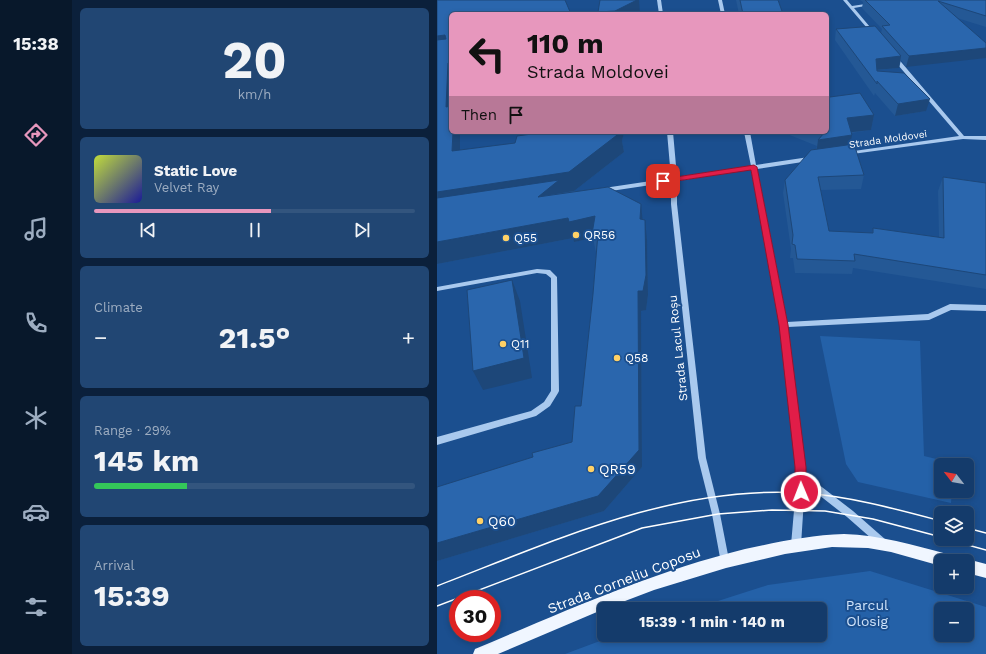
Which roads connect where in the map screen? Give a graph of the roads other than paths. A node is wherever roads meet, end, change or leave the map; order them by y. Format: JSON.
{"nodes":[{"id":1,"x":659,"y":0,"type":"edge"},
{"id":2,"x":720,"y":0,"type":"edge"},
{"id":3,"x":845,"y":0,"type":"edge"},
{"id":4,"x":879,"y":2,"type":"edge"},
{"id":5,"x":851,"y":7,"type":"junction"},
{"id":6,"x":661,"y":12,"type":"edge"},
{"id":7,"x":723,"y":12,"type":"edge"},
{"id":8,"x":880,"y":41,"type":"edge"},
{"id":9,"x":891,"y":53,"type":"edge"},
{"id":10,"x":670,"y":134,"type":"edge"},
{"id":11,"x":747,"y":134,"type":"edge"},
{"id":12,"x":963,"y":137,"type":"junction"},
{"id":13,"x":986,"y":138,"type":"edge"},
{"id":14,"x":837,"y":155,"type":"edge"},
{"id":15,"x":815,"y":158,"type":"edge"},
{"id":16,"x":754,"y":167,"type":"junction"},
{"id":17,"x":674,"y":179,"type":"junction"},
{"id":18,"x":599,"y":191,"type":"edge"},
{"id":19,"x":437,"y":289,"type":"edge"},
{"id":20,"x":986,"y":308,"type":"edge"},
{"id":21,"x":784,"y":325,"type":"junction"},
{"id":22,"x":437,"y":441,"type":"edge"},
{"id":23,"x":801,"y":476,"type":"junction"},
{"id":24,"x":885,"y":544,"type":"junction"},
{"id":25,"x":797,"y":545,"type":"junction"},
{"id":26,"x":934,"y":557,"type":"edge"},
{"id":27,"x":724,"y":560,"type":"junction"},
{"id":28,"x":974,"y":568,"type":"edge"},
{"id":29,"x":986,"y":572,"type":"edge"},
{"id":30,"x":480,"y":654,"type":"edge"}],
"edges":[{"from":1,"to":6,"type":"street"},
{"from":2,"to":7,"type":"street"},
{"from":3,"to":5,"type":"street"},
{"from":4,"to":5,"type":"street"},
{"from":5,"to":8,"type":"street"},
{"from":9,"to":12,"type":"street"},
{"from":10,"to":17,"type":"street","name":"Strada Lacul Roșu"},
{"from":11,"to":16,"type":"street"},
{"from":12,"to":13,"type":"street","name":"Strada Moldovei"},
{"from":12,"to":14,"type":"street","name":"Strada Moldovei"},
{"from":15,"to":16,"type":"street"},
{"from":16,"to":17,"type":"street"},
{"from":16,"to":21,"type":"street"},
{"from":17,"to":18,"type":"street"},
{"from":17,"to":27,"type":"street","name":"Strada Lacul Roșu"},
{"from":19,"to":22,"type":"street"},
{"from":20,"to":21,"type":"street"},
{"from":21,"to":23,"type":"street"},
{"from":23,"to":24,"type":"street"},
{"from":23,"to":25,"type":"street"},
{"from":24,"to":25,"type":"main road","name":"Strada Corneliu Coposu"},
{"from":24,"to":26,"type":"main road","name":"Strada Corneliu Coposu"},
{"from":25,"to":27,"type":"main road","name":"Strada Corneliu Coposu"},
{"from":27,"to":30,"type":"main road","name":"Strada Corneliu Coposu"},
{"from":28,"to":29,"type":"main road"}]}
